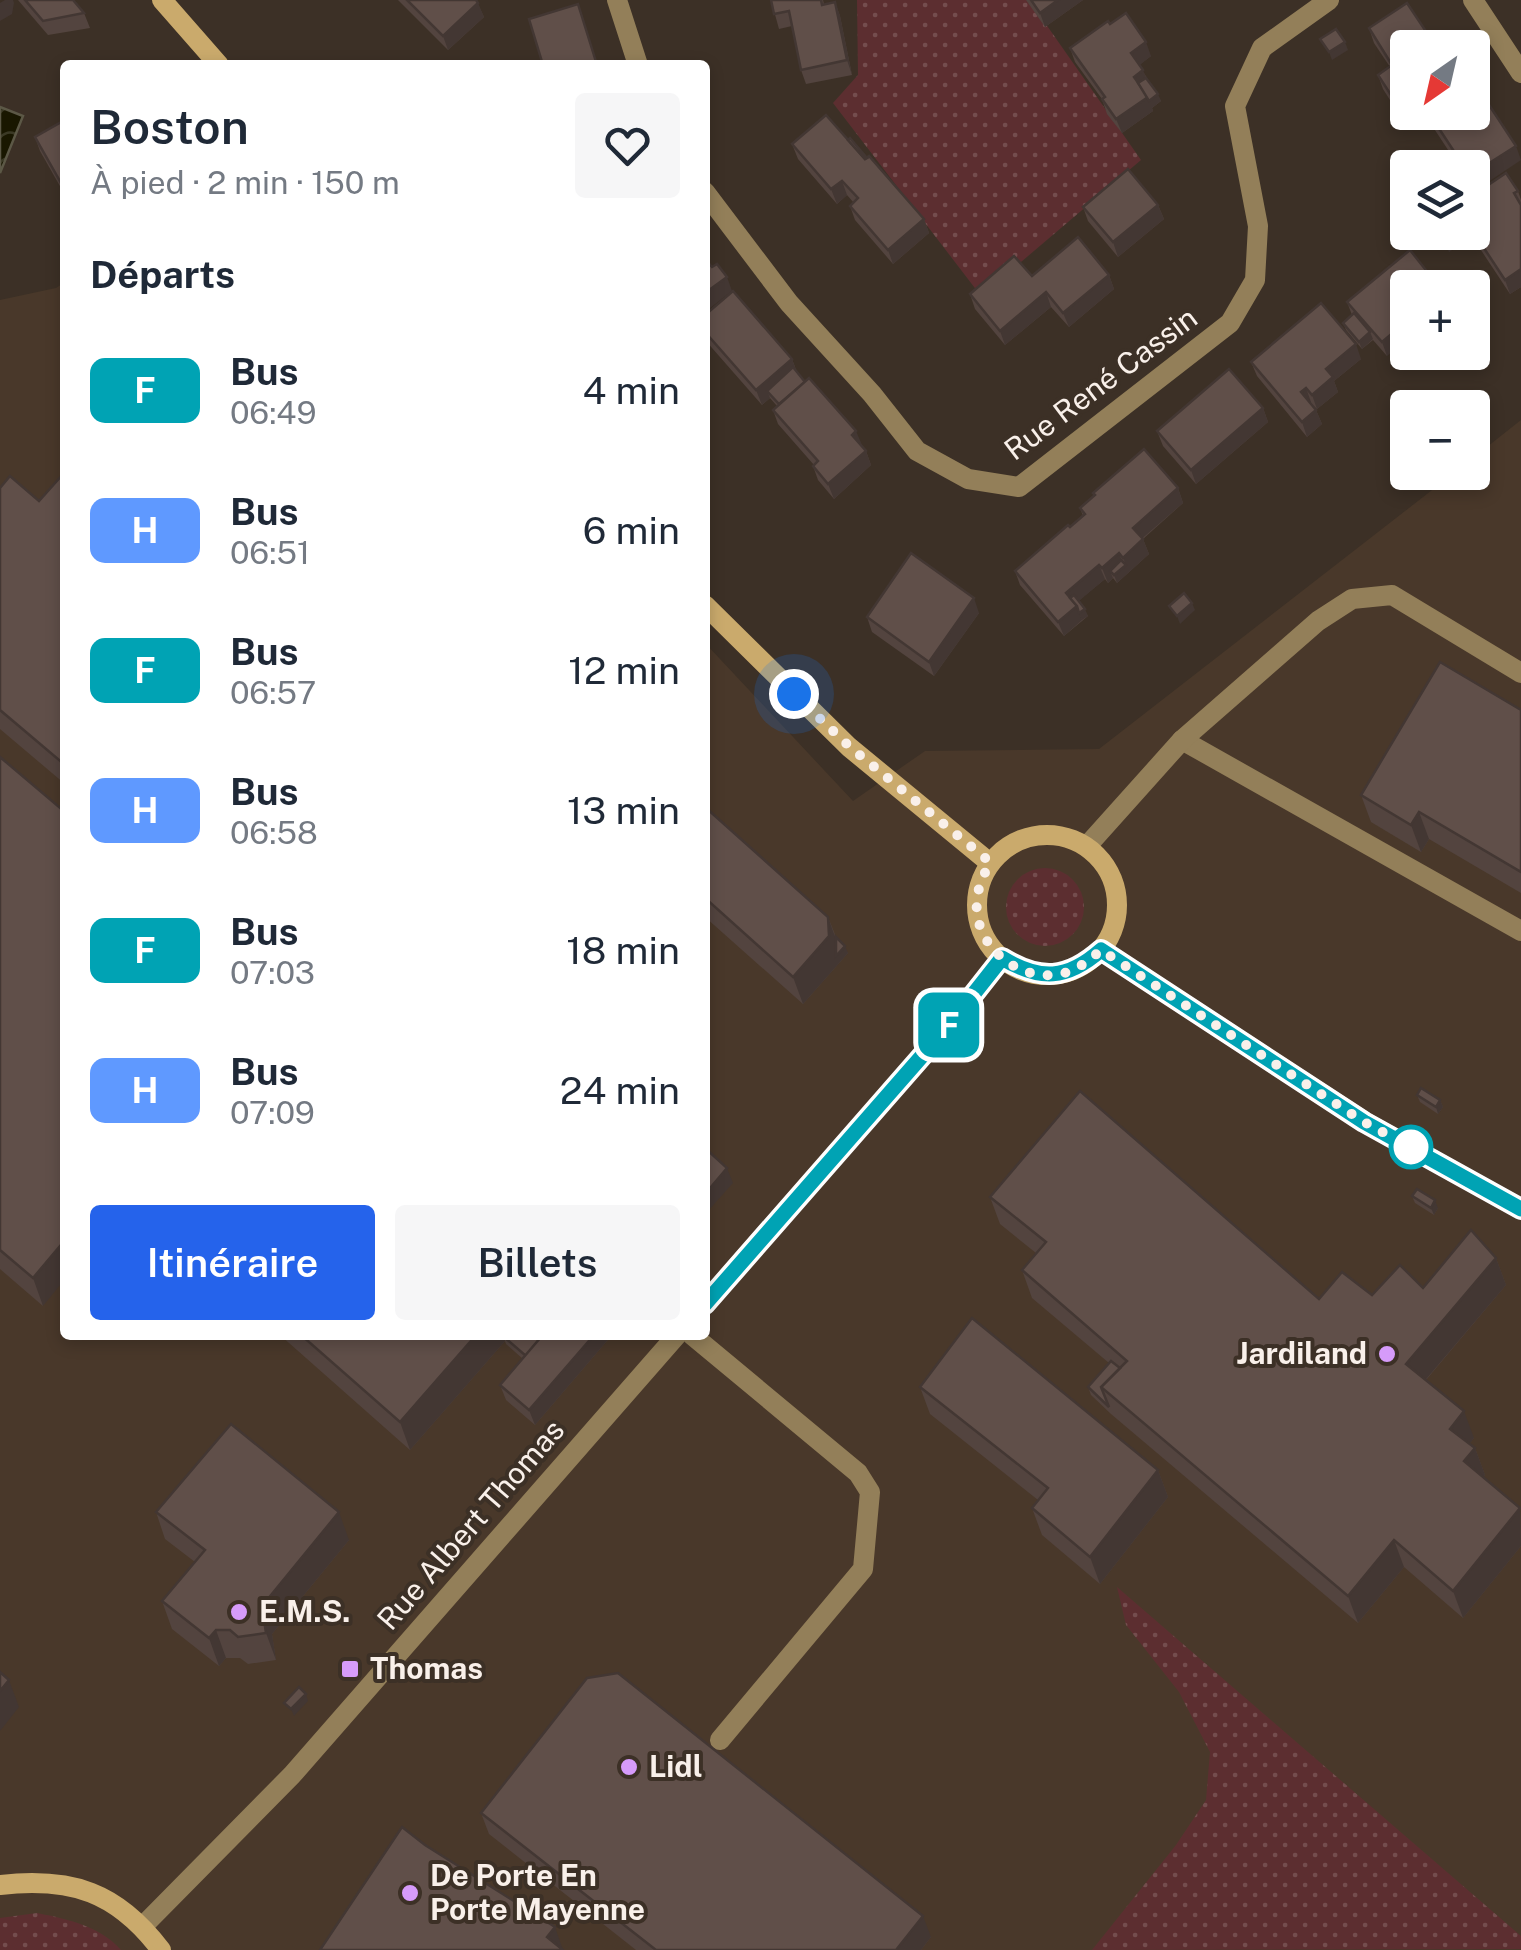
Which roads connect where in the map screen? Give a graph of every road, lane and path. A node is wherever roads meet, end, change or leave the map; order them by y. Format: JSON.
{"nodes":[{"id":1,"x":162,"y":0,"type":"edge"},
{"id":2,"x":617,"y":0,"type":"edge"},
{"id":3,"x":1329,"y":0,"type":"edge"},
{"id":4,"x":1473,"y":0,"type":"edge"},
{"id":5,"x":214,"y":60,"type":"edge"},
{"id":6,"x":636,"y":60,"type":"edge"},
{"id":7,"x":1521,"y":73,"type":"edge"},
{"id":8,"x":710,"y":199,"type":"edge"},
{"id":9,"x":710,"y":610,"type":"edge"},
{"id":10,"x":1521,"y":673,"type":"edge"},
{"id":11,"x":1182,"y":740,"type":"junction"},
{"id":12,"x":1086,"y":846,"type":"junction"},
{"id":13,"x":990,"y":862,"type":"junction"},
{"id":14,"x":1521,"y":930,"type":"edge"},
{"id":15,"x":1101,"y":950,"type":"junction"},
{"id":16,"x":1002,"y":958,"type":"junction"},
{"id":17,"x":1521,"y":1210,"type":"edge"},
{"id":18,"x":710,"y":1298,"type":"edge"},
{"id":19,"x":673,"y":1340,"type":"edge"},
{"id":20,"x":698,"y":1340,"type":"edge"},
{"id":21,"x":720,"y":1740,"type":"dead end"},
{"id":22,"x":0,"y":1885,"type":"edge"},
{"id":23,"x":143,"y":1926,"type":"junction"},
{"id":24,"x":161,"y":1950,"type":"edge"}],
"edges":[{"from":1,"to":5,"type":"main road"},
{"from":2,"to":6,"type":"street"},
{"from":3,"to":8,"type":"street","name":"Rue René Cassin"},
{"from":4,"to":7,"type":"street"},
{"from":9,"to":13,"type":"main road"},
{"from":10,"to":11,"type":"street"},
{"from":11,"to":12,"type":"street"},
{"from":11,"to":14,"type":"street"},
{"from":12,"to":13,"type":"main road"},
{"from":12,"to":15,"type":"main road"},
{"from":13,"to":16,"type":"main road"},
{"from":15,"to":16,"type":"main road"},
{"from":15,"to":17,"type":"main road"},
{"from":16,"to":18,"type":"street"},
{"from":19,"to":23,"type":"street","name":"Rue Albert Thomas"},
{"from":20,"to":21,"type":"street"},
{"from":22,"to":23,"type":"main road"},
{"from":23,"to":24,"type":"main road"}]}
